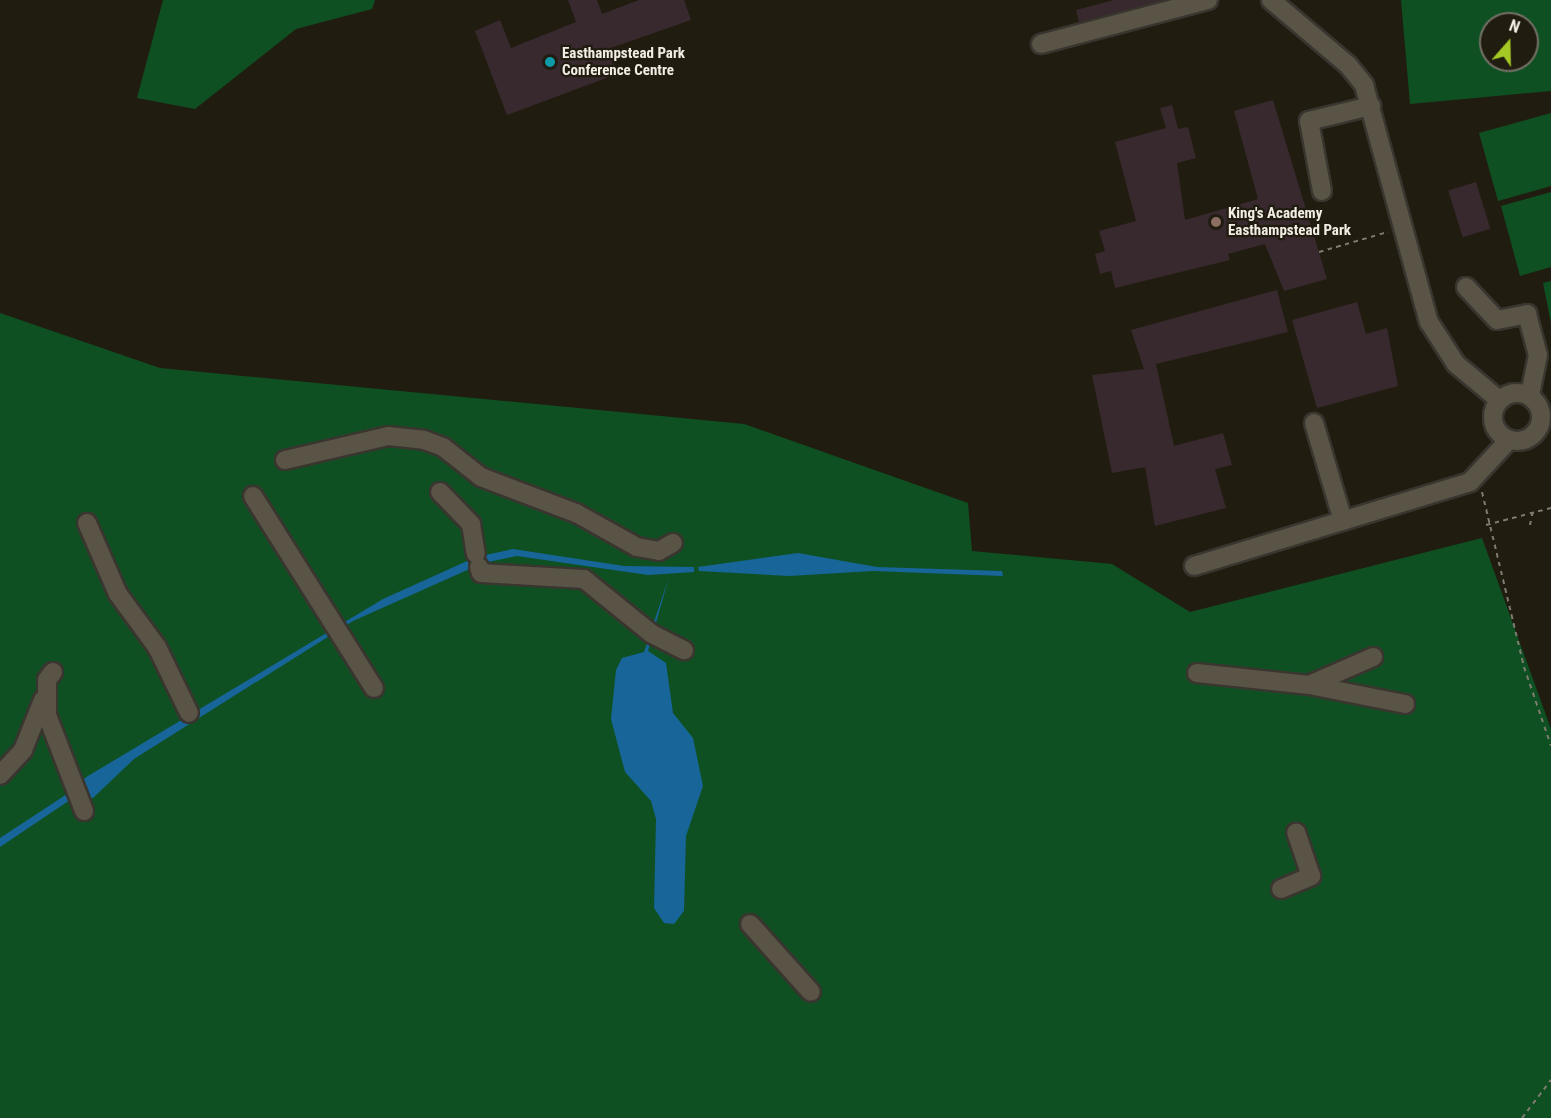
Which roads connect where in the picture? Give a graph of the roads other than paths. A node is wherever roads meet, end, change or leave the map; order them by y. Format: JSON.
{"nodes":[{"id":1,"x":1208,"y":0,"type":"edge"},
{"id":2,"x":1271,"y":0,"type":"edge"},
{"id":3,"x":1041,"y":44,"type":"dead end"},
{"id":4,"x":1371,"y":106,"type":"junction"},
{"id":5,"x":1322,"y":191,"type":"dead end"},
{"id":6,"x":1466,"y":287,"type":"dead end"},
{"id":7,"x":1530,"y":395,"type":"junction"},
{"id":8,"x":1499,"y":400,"type":"junction"},
{"id":9,"x":1314,"y":423,"type":"dead end"},
{"id":10,"x":1545,"y":431,"type":"edge"},
{"id":11,"x":1509,"y":440,"type":"junction"},
{"id":12,"x":285,"y":460,"type":"dead end"},
{"id":13,"x":440,"y":492,"type":"dead end"},
{"id":14,"x":253,"y":496,"type":"dead end"},
{"id":15,"x":1343,"y":521,"type":"junction"},
{"id":16,"x":87,"y":523,"type":"dead end"},
{"id":17,"x":673,"y":543,"type":"dead end"},
{"id":18,"x":1194,"y":566,"type":"dead end"},
{"id":19,"x":684,"y":650,"type":"dead end"},
{"id":20,"x":1373,"y":657,"type":"dead end"},
{"id":21,"x":1197,"y":673,"type":"dead end"},
{"id":22,"x":1309,"y":685,"type":"junction"},
{"id":23,"x":374,"y":688,"type":"dead end"},
{"id":24,"x":1405,"y":704,"type":"dead end"},
{"id":25,"x":189,"y":713,"type":"dead end"},
{"id":26,"x":0,"y":775,"type":"edge"},
{"id":27,"x":84,"y":811,"type":"dead end"},
{"id":28,"x":1296,"y":832,"type":"dead end"},
{"id":29,"x":1281,"y":889,"type":"dead end"},
{"id":30,"x":750,"y":924,"type":"dead end"},
{"id":31,"x":812,"y":992,"type":"dead end"}],
"edges":[{"from":1,"to":3,"type":"lane"},
{"from":2,"to":4,"type":"lane"},
{"from":4,"to":5,"type":"lane"},
{"from":4,"to":8,"type":"lane"},
{"from":6,"to":7,"type":"lane"},
{"from":7,"to":8,"type":"lane"},
{"from":7,"to":10,"type":"lane"},
{"from":8,"to":11,"type":"lane"},
{"from":9,"to":15,"type":"lane"},
{"from":10,"to":11,"type":"lane"},
{"from":11,"to":15,"type":"lane"},
{"from":12,"to":17,"type":"lane"},
{"from":13,"to":19,"type":"lane"},
{"from":14,"to":23,"type":"lane"},
{"from":15,"to":18,"type":"lane"},
{"from":16,"to":25,"type":"lane"},
{"from":20,"to":22,"type":"lane"},
{"from":21,"to":22,"type":"lane"},
{"from":22,"to":24,"type":"lane"},
{"from":26,"to":27,"type":"lane"},
{"from":28,"to":29,"type":"lane"},
{"from":30,"to":31,"type":"lane"}]}
